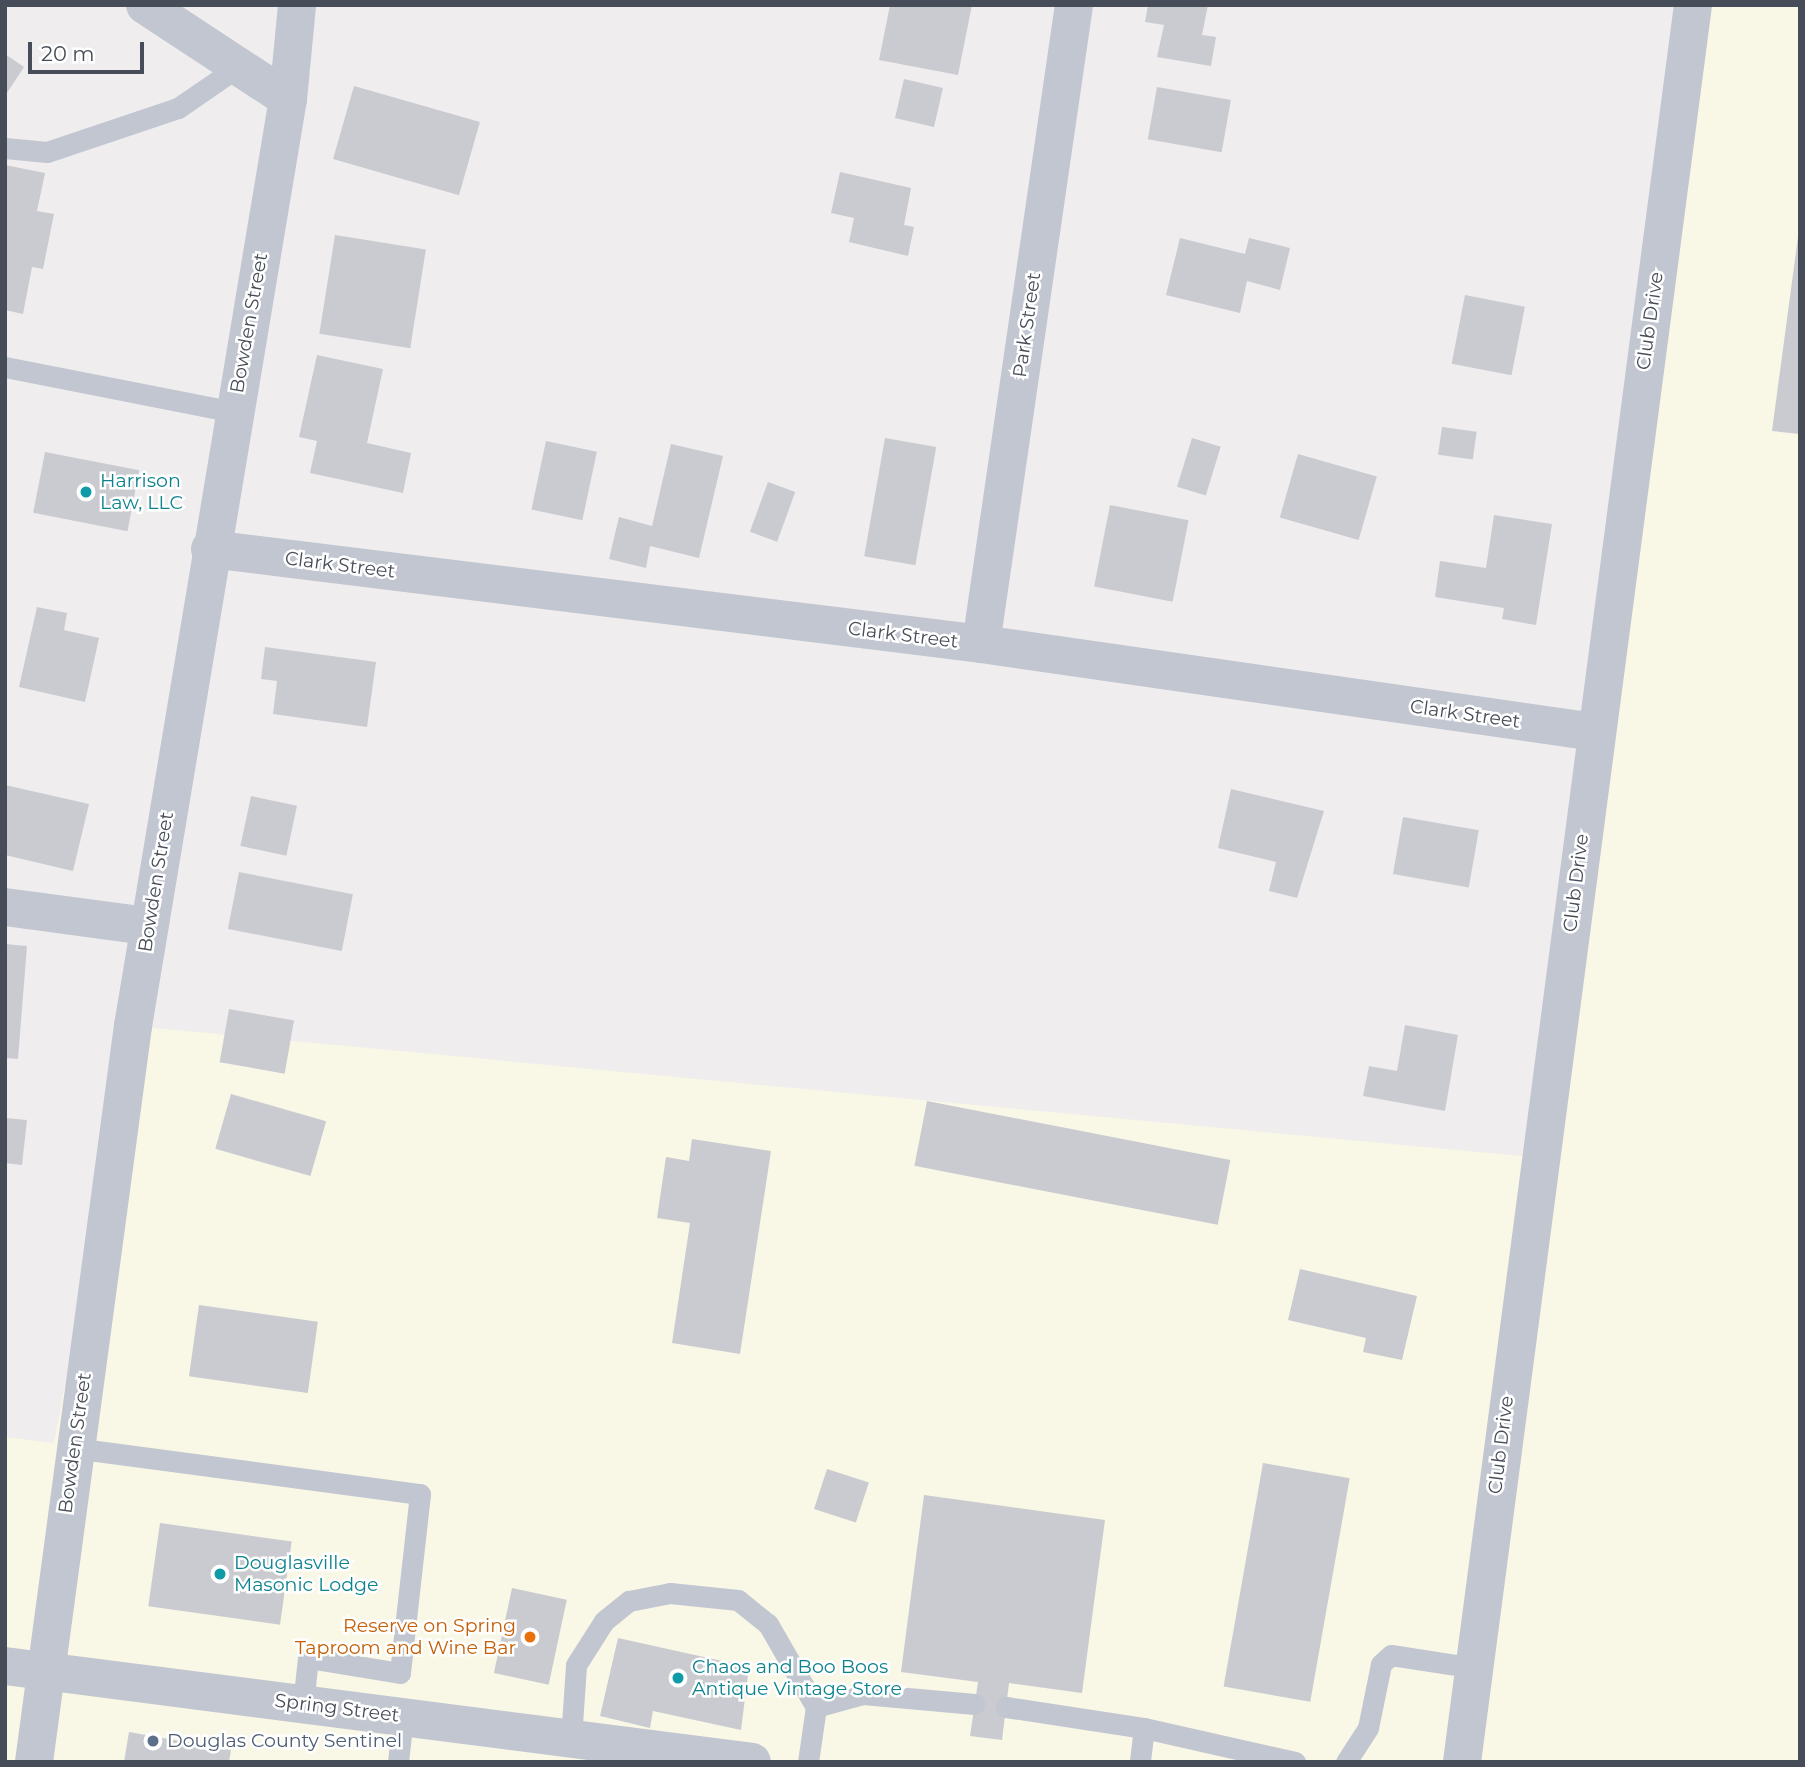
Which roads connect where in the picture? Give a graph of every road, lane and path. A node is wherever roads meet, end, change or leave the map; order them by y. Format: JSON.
{"nodes":[{"id":1,"x":145,"y":5,"type":"edge"},
{"id":2,"x":297,"y":5,"type":"edge"},
{"id":3,"x":1074,"y":5,"type":"edge"},
{"id":4,"x":1693,"y":5,"type":"edge"},
{"id":5,"x":239,"y":66,"type":"junction"},
{"id":6,"x":288,"y":99,"type":"junction"},
{"id":7,"x":5,"y":148,"type":"edge"},
{"id":8,"x":5,"y":367,"type":"edge"},
{"id":9,"x":234,"y":412,"type":"junction"},
{"id":10,"x":210,"y":549,"type":"junction"},
{"id":11,"x":981,"y":645,"type":"junction"},
{"id":12,"x":1595,"y":732,"type":"junction"},
{"id":13,"x":5,"y":907,"type":"edge"},
{"id":14,"x":148,"y":926,"type":"junction"},
{"id":15,"x":74,"y":1448,"type":"junction"},
{"id":16,"x":5,"y":1666,"type":"edge"},
{"id":17,"x":1476,"y":1668,"type":"junction"},
{"id":18,"x":43,"y":1671,"type":"junction"},
{"id":19,"x":303,"y":1704,"type":"junction"},
{"id":20,"x":975,"y":1704,"type":"dead end"},
{"id":21,"x":816,"y":1707,"type":"junction"},
{"id":22,"x":1006,"y":1707,"type":"dead end"},
{"id":23,"x":403,"y":1717,"type":"junction"},
{"id":24,"x":1144,"y":1728,"type":"junction"},
{"id":25,"x":571,"y":1739,"type":"junction"},
{"id":26,"x":34,"y":1762,"type":"edge"},
{"id":27,"x":398,"y":1762,"type":"edge"},
{"id":28,"x":752,"y":1762,"type":"edge"},
{"id":29,"x":808,"y":1762,"type":"edge"},
{"id":30,"x":1140,"y":1762,"type":"edge"},
{"id":31,"x":1294,"y":1762,"type":"edge"},
{"id":32,"x":1346,"y":1762,"type":"edge"},
{"id":33,"x":1462,"y":1762,"type":"edge"}],
"edges":[{"from":1,"to":5,"type":"street"},
{"from":2,"to":6,"type":"street","name":"Bowden Street"},
{"from":3,"to":11,"type":"street","name":"Park Street"},
{"from":4,"to":12,"type":"street","name":"Club Drive"},
{"from":5,"to":6,"type":"street"},
{"from":5,"to":7,"type":"lane"},
{"from":6,"to":9,"type":"street","name":"Bowden Street"},
{"from":8,"to":9,"type":"lane"},
{"from":9,"to":10,"type":"street","name":"Bowden Street"},
{"from":10,"to":11,"type":"street","name":"Clark Street"},
{"from":10,"to":14,"type":"street","name":"Bowden Street"},
{"from":11,"to":12,"type":"street","name":"Clark Street"},
{"from":12,"to":17,"type":"street","name":"Club Drive"},
{"from":13,"to":14,"type":"street"},
{"from":14,"to":15,"type":"street","name":"Bowden Street"},
{"from":15,"to":18,"type":"street","name":"Bowden Street"},
{"from":15,"to":19,"type":"lane"},
{"from":16,"to":18,"type":"street","name":"Spring Street"},
{"from":17,"to":32,"type":"lane"},
{"from":17,"to":33,"type":"street","name":"Club Drive"},
{"from":18,"to":19,"type":"street","name":"Spring Street"},
{"from":18,"to":26,"type":"street","name":"Bowden Street"},
{"from":19,"to":23,"type":"street","name":"Spring Street"},
{"from":20,"to":21,"type":"lane"},
{"from":21,"to":25,"type":"lane"},
{"from":21,"to":29,"type":"lane"},
{"from":22,"to":24,"type":"lane"},
{"from":23,"to":25,"type":"street","name":"Spring Street"},
{"from":23,"to":27,"type":"lane"},
{"from":24,"to":30,"type":"lane"},
{"from":24,"to":31,"type":"lane"},
{"from":25,"to":28,"type":"street","name":"Spring Street"}]}
